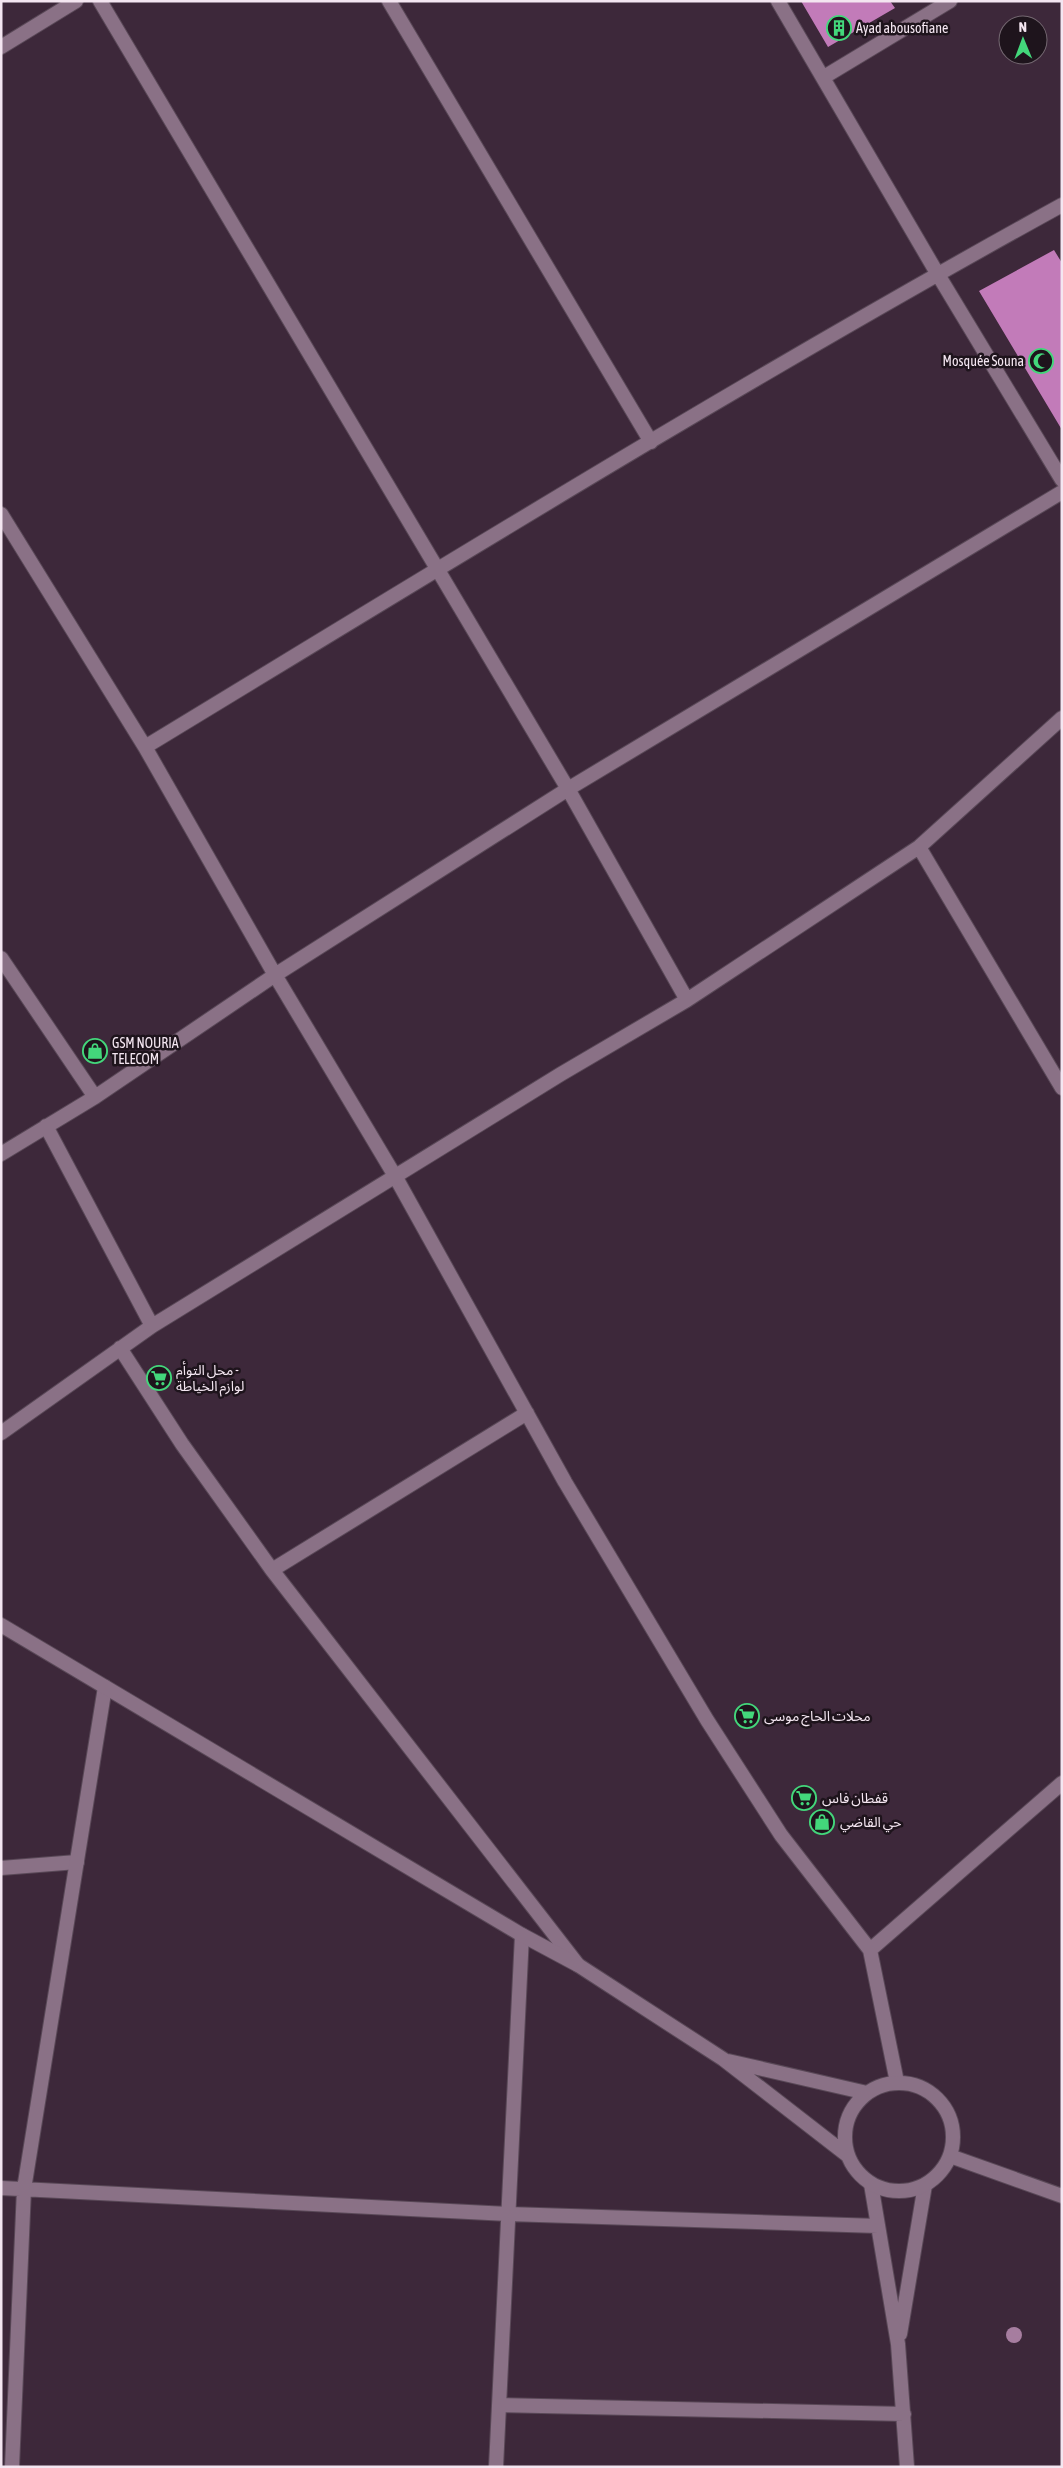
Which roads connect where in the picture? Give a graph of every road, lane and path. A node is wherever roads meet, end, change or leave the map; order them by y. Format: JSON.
{"nodes":[{"id":1,"x":76,"y":1,"type":"edge"},
{"id":2,"x":100,"y":1,"type":"edge"},
{"id":3,"x":389,"y":1,"type":"edge"},
{"id":4,"x":778,"y":1,"type":"edge"},
{"id":5,"x":950,"y":1,"type":"edge"},
{"id":6,"x":1,"y":47,"type":"edge"},
{"id":7,"x":824,"y":77,"type":"junction"},
{"id":8,"x":1062,"y":205,"type":"edge"},
{"id":9,"x":937,"y":273,"type":"junction"},
{"id":10,"x":651,"y":442,"type":"junction"},
{"id":11,"x":1062,"y":480,"type":"edge"},
{"id":12,"x":1062,"y":492,"type":"edge"},
{"id":13,"x":1,"y":514,"type":"edge"},
{"id":14,"x":437,"y":570,"type":"junction"},
{"id":15,"x":1062,"y":718,"type":"edge"},
{"id":16,"x":145,"y":747,"type":"junction"},
{"id":17,"x":568,"y":789,"type":"junction"},
{"id":18,"x":919,"y":848,"type":"junction"},
{"id":19,"x":1,"y":958,"type":"edge"},
{"id":20,"x":275,"y":975,"type":"junction"},
{"id":21,"x":687,"y":1000,"type":"junction"},
{"id":22,"x":1062,"y":1088,"type":"edge"},
{"id":23,"x":95,"y":1097,"type":"junction"},
{"id":24,"x":46,"y":1126,"type":"junction"},
{"id":25,"x":1,"y":1154,"type":"edge"},
{"id":26,"x":395,"y":1176,"type":"junction"},
{"id":27,"x":152,"y":1326,"type":"junction"},
{"id":28,"x":120,"y":1348,"type":"junction"},
{"id":29,"x":527,"y":1413,"type":"junction"},
{"id":30,"x":1,"y":1433,"type":"edge"},
{"id":31,"x":272,"y":1570,"type":"junction"},
{"id":32,"x":1,"y":1626,"type":"edge"},
{"id":33,"x":106,"y":1688,"type":"junction"},
{"id":34,"x":1062,"y":1783,"type":"edge"},
{"id":35,"x":77,"y":1862,"type":"junction"},
{"id":36,"x":1,"y":1868,"type":"edge"},
{"id":37,"x":522,"y":1935,"type":"junction"},
{"id":38,"x":870,"y":1950,"type":"junction"},
{"id":39,"x":578,"y":1965,"type":"junction"},
{"id":40,"x":723,"y":2060,"type":"junction"},
{"id":41,"x":897,"y":2082,"type":"junction"},
{"id":42,"x":867,"y":2093,"type":"junction"},
{"id":43,"x":847,"y":2155,"type":"junction"},
{"id":44,"x":950,"y":2156,"type":"junction"},
{"id":45,"x":871,"y":2184,"type":"junction"},
{"id":46,"x":925,"y":2185,"type":"junction"},
{"id":47,"x":1,"y":2188,"type":"edge"},
{"id":48,"x":24,"y":2189,"type":"junction"},
{"id":49,"x":1062,"y":2196,"type":"edge"},
{"id":50,"x":508,"y":2214,"type":"junction"},
{"id":51,"x":878,"y":2226,"type":"junction"},
{"id":52,"x":898,"y":2344,"type":"junction"},
{"id":53,"x":499,"y":2406,"type":"junction"},
{"id":54,"x":904,"y":2414,"type":"junction"},
{"id":55,"x":12,"y":2467,"type":"edge"},
{"id":56,"x":496,"y":2467,"type":"edge"},
{"id":57,"x":908,"y":2467,"type":"edge"}],
"edges":[{"from":1,"to":6,"type":"street"},
{"from":2,"to":14,"type":"street"},
{"from":3,"to":10,"type":"street"},
{"from":4,"to":7,"type":"street"},
{"from":5,"to":7,"type":"street"},
{"from":7,"to":9,"type":"street"},
{"from":8,"to":9,"type":"street"},
{"from":9,"to":10,"type":"street"},
{"from":9,"to":11,"type":"street"},
{"from":10,"to":14,"type":"street"},
{"from":12,"to":17,"type":"street"},
{"from":13,"to":16,"type":"street"},
{"from":14,"to":16,"type":"street"},
{"from":14,"to":17,"type":"street"},
{"from":15,"to":18,"type":"street"},
{"from":16,"to":20,"type":"street"},
{"from":17,"to":20,"type":"street"},
{"from":17,"to":21,"type":"street"},
{"from":18,"to":21,"type":"street"},
{"from":18,"to":22,"type":"street"},
{"from":19,"to":23,"type":"street"},
{"from":20,"to":23,"type":"street"},
{"from":20,"to":26,"type":"street"},
{"from":21,"to":26,"type":"street"},
{"from":23,"to":24,"type":"street"},
{"from":24,"to":25,"type":"street"},
{"from":24,"to":27,"type":"street"},
{"from":26,"to":27,"type":"street"},
{"from":26,"to":29,"type":"street"},
{"from":27,"to":28,"type":"street"},
{"from":28,"to":30,"type":"street"},
{"from":28,"to":31,"type":"street"},
{"from":29,"to":31,"type":"street"},
{"from":29,"to":38,"type":"street"},
{"from":31,"to":39,"type":"street"},
{"from":32,"to":33,"type":"street"},
{"from":33,"to":35,"type":"street"},
{"from":33,"to":37,"type":"street"},
{"from":34,"to":38,"type":"street"},
{"from":35,"to":36,"type":"street"},
{"from":35,"to":48,"type":"street"},
{"from":37,"to":39,"type":"street"},
{"from":37,"to":50,"type":"street"},
{"from":38,"to":41,"type":"street"},
{"from":39,"to":40,"type":"street"},
{"from":40,"to":42,"type":"street"},
{"from":40,"to":43,"type":"street"},
{"from":41,"to":42,"type":"street"},
{"from":41,"to":44,"type":"street"},
{"from":42,"to":43,"type":"street"},
{"from":43,"to":45,"type":"street"},
{"from":44,"to":46,"type":"street"},
{"from":44,"to":49,"type":"street"},
{"from":45,"to":46,"type":"street"},
{"from":45,"to":51,"type":"street"},
{"from":46,"to":52,"type":"street"},
{"from":47,"to":48,"type":"street"},
{"from":48,"to":50,"type":"street"},
{"from":48,"to":55,"type":"street"},
{"from":50,"to":51,"type":"street"},
{"from":50,"to":53,"type":"street"},
{"from":51,"to":52,"type":"street"},
{"from":52,"to":54,"type":"street"},
{"from":53,"to":54,"type":"street"},
{"from":53,"to":56,"type":"street"},
{"from":54,"to":57,"type":"street"}]}
